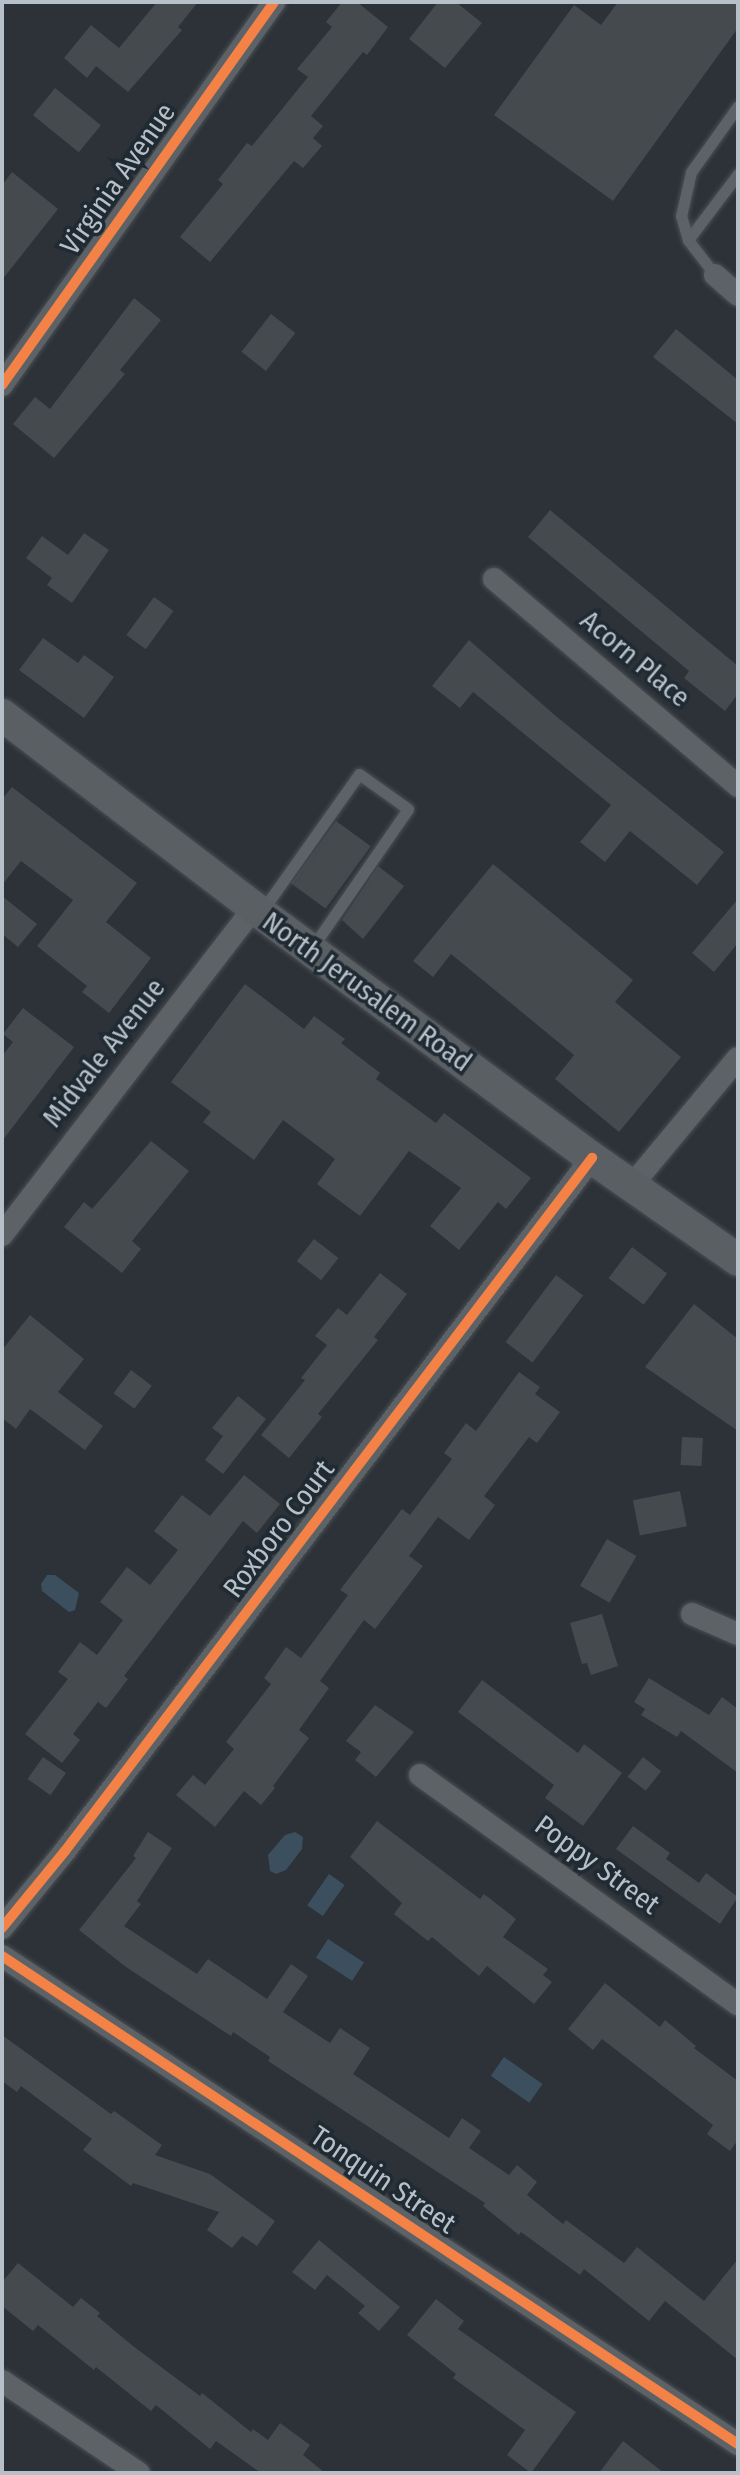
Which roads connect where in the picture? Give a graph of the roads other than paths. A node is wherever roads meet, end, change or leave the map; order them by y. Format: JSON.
{"nodes":[{"id":1,"x":274,"y":2,"type":"edge"},
{"id":2,"x":738,"y":106,"type":"edge"},
{"id":3,"x":738,"y":174,"type":"edge"},
{"id":4,"x":688,"y":240,"type":"junction"},
{"id":5,"x":715,"y":275,"type":"joint"},
{"id":6,"x":738,"y":295,"type":"edge"},
{"id":7,"x":2,"y":385,"type":"edge"},
{"id":8,"x":494,"y":579,"type":"dead end"},
{"id":9,"x":2,"y":715,"type":"edge"},
{"id":10,"x":738,"y":786,"type":"edge"},
{"id":11,"x":258,"y":911,"type":"junction"},
{"id":12,"x":311,"y":950,"type":"junction"},
{"id":13,"x":738,"y":1058,"type":"edge"},
{"id":14,"x":592,"y":1158,"type":"junction"},
{"id":15,"x":632,"y":1185,"type":"junction"},
{"id":16,"x":2,"y":1235,"type":"edge"},
{"id":17,"x":738,"y":1260,"type":"edge"},
{"id":18,"x":692,"y":1614,"type":"dead end"},
{"id":19,"x":738,"y":1634,"type":"edge"},
{"id":20,"x":420,"y":1775,"type":"dead end"},
{"id":21,"x":2,"y":1928,"type":"edge"},
{"id":22,"x":2,"y":1956,"type":"edge"},
{"id":23,"x":738,"y":2004,"type":"edge"},
{"id":24,"x":2,"y":2381,"type":"edge"},
{"id":25,"x":738,"y":2444,"type":"edge"},
{"id":26,"x":139,"y":2473,"type":"edge"}],
"edges":[{"from":1,"to":7,"type":"street","name":"Virginia Avenue"},
{"from":2,"to":4,"type":"lane"},
{"from":3,"to":4,"type":"lane"},
{"from":4,"to":5,"type":"lane"},
{"from":5,"to":6,"type":"street"},
{"from":8,"to":10,"type":"street","name":"Acorn Place"},
{"from":9,"to":11,"type":"main road","name":"North Jerusalem Road"},
{"from":11,"to":12,"type":"main road","name":"North Jerusalem Road"},
{"from":11,"to":12,"type":"lane"},
{"from":11,"to":16,"type":"street","name":"Midvale Avenue"},
{"from":12,"to":14,"type":"main road","name":"North Jerusalem Road"},
{"from":13,"to":15,"type":"street"},
{"from":14,"to":15,"type":"main road","name":"North Jerusalem Road"},
{"from":14,"to":21,"type":"street","name":"Roxboro Court"},
{"from":15,"to":17,"type":"main road","name":"North Jerusalem Road"},
{"from":18,"to":19,"type":"street"},
{"from":20,"to":23,"type":"street","name":"Poppy Street"},
{"from":22,"to":25,"type":"street","name":"Tonquin Street"},
{"from":24,"to":26,"type":"street"}]}
